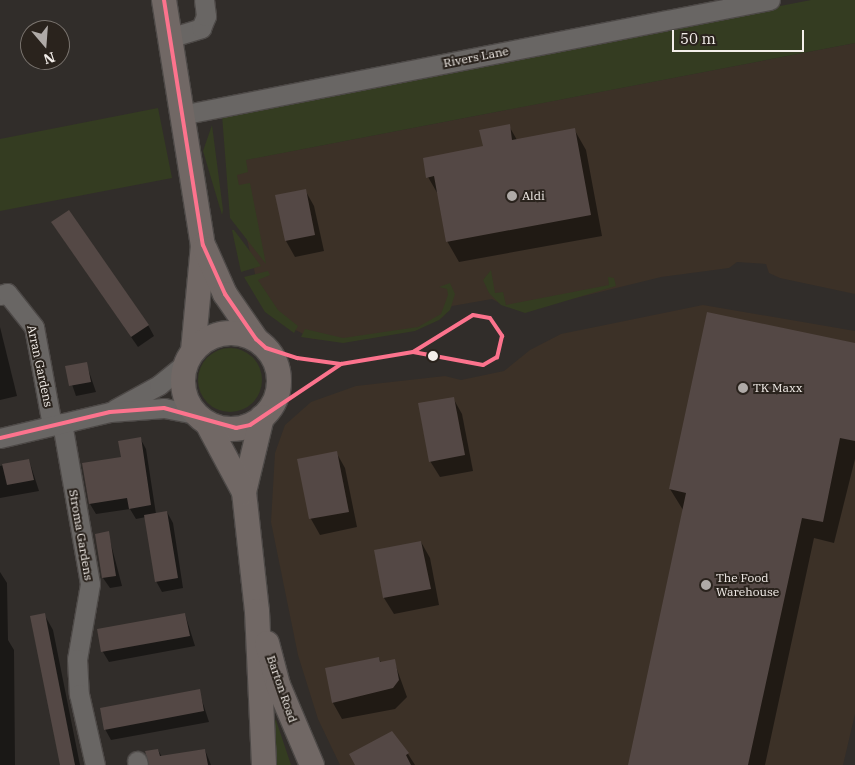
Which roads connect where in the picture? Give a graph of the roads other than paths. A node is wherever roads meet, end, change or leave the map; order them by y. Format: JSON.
{"nodes":[{"id":1,"x":164,"y":0,"type":"edge"},
{"id":2,"x":204,"y":0,"type":"edge"},
{"id":3,"x":770,"y":0,"type":"edge"},
{"id":4,"x":169,"y":38,"type":"junction"},
{"id":5,"x":181,"y":115,"type":"junction"},
{"id":6,"x":204,"y":245,"type":"junction"},
{"id":7,"x":0,"y":295,"type":"edge"},
{"id":8,"x":256,"y":340,"type":"junction"},
{"id":9,"x":189,"y":357,"type":"junction"},
{"id":10,"x":110,"y":412,"type":"junction"},
{"id":11,"x":262,"y":417,"type":"junction"},
{"id":12,"x":202,"y":418,"type":"junction"},
{"id":13,"x":57,"y":424,"type":"junction"},
{"id":14,"x":0,"y":438,"type":"edge"},
{"id":15,"x":244,"y":492,"type":"junction"},
{"id":16,"x":257,"y":610,"type":"junction"},
{"id":17,"x":95,"y":765,"type":"edge"},
{"id":18,"x":264,"y":765,"type":"edge"},
{"id":19,"x":312,"y":765,"type":"edge"}],
"edges":[{"from":1,"to":4,"type":"main road"},
{"from":2,"to":4,"type":"street"},
{"from":3,"to":5,"type":"street","name":"Rivers Lane"},
{"from":4,"to":5,"type":"main road"},
{"from":5,"to":6,"type":"main road"},
{"from":6,"to":8,"type":"main road"},
{"from":6,"to":9,"type":"main road"},
{"from":7,"to":13,"type":"street","name":"Arran Gardens"},
{"from":8,"to":9,"type":"main road"},
{"from":8,"to":11,"type":"main road"},
{"from":9,"to":10,"type":"street"},
{"from":9,"to":12,"type":"main road"},
{"from":10,"to":12,"type":"street"},
{"from":10,"to":13,"type":"street"},
{"from":11,"to":12,"type":"main road"},
{"from":11,"to":15,"type":"main road","name":"Barton Road"},
{"from":12,"to":15,"type":"main road","name":"Barton Road"},
{"from":13,"to":14,"type":"street"},
{"from":13,"to":17,"type":"street","name":"Stroma Gardens"},
{"from":15,"to":16,"type":"main road","name":"Barton Road"},
{"from":16,"to":18,"type":"main road","name":"Barton Road"},
{"from":16,"to":19,"type":"main road","name":"Barton Road"}]}
